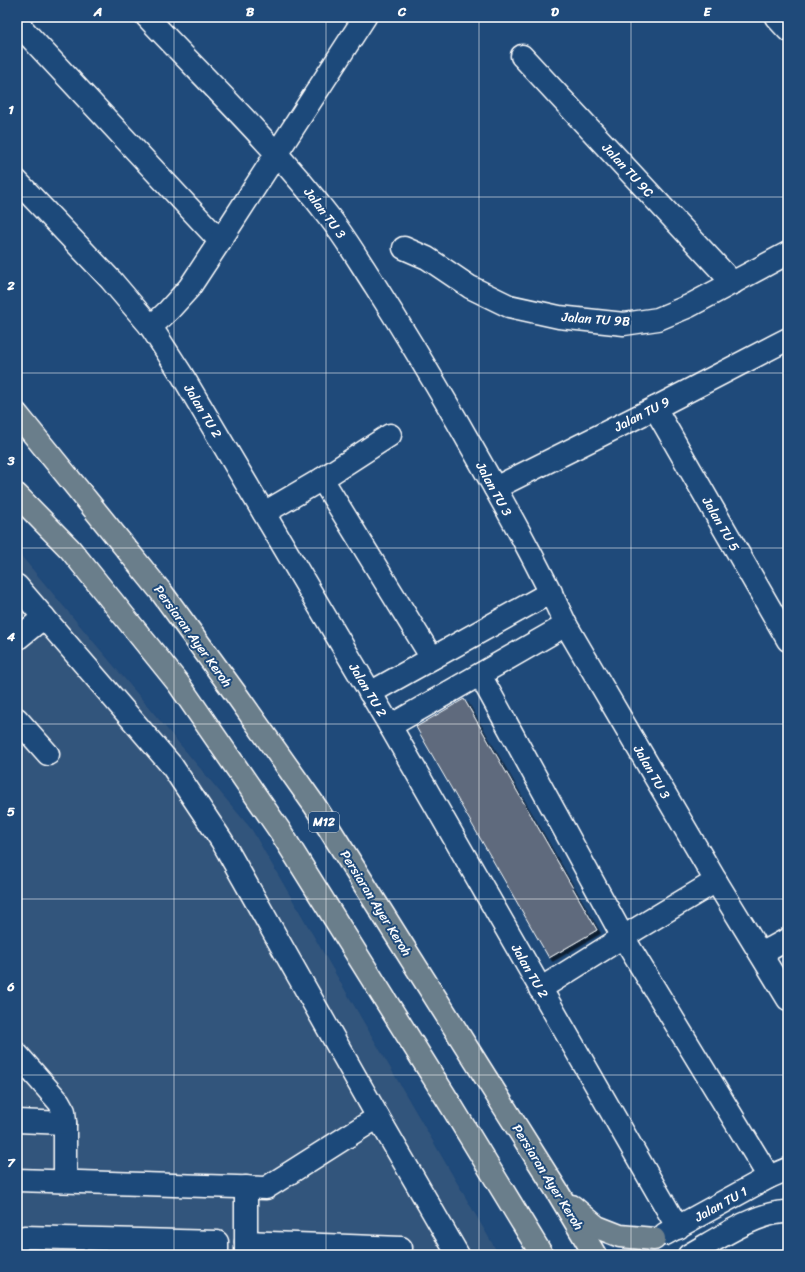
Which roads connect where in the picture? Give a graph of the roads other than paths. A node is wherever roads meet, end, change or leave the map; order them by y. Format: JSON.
{"nodes":[{"id":1,"x":147,"y":17,"type":"edge"},
{"id":2,"x":365,"y":17,"type":"edge"},
{"id":3,"x":776,"y":17,"type":"edge"},
{"id":4,"x":17,"y":23,"type":"edge"},
{"id":5,"x":788,"y":30,"type":"edge"},
{"id":6,"x":522,"y":56,"type":"dead end"},
{"id":7,"x":277,"y":154,"type":"junction"},
{"id":8,"x":17,"y":181,"type":"edge"},
{"id":9,"x":220,"y":241,"type":"junction"},
{"id":10,"x":404,"y":248,"type":"dead end"},
{"id":11,"x":788,"y":253,"type":"edge"},
{"id":12,"x":733,"y":283,"type":"junction"},
{"id":13,"x":151,"y":327,"type":"junction"},
{"id":14,"x":788,"y":339,"type":"edge"},
{"id":15,"x":655,"y":408,"type":"junction"},
{"id":16,"x":17,"y":414,"type":"edge"},
{"id":17,"x":390,"y":436,"type":"dead end"},
{"id":18,"x":322,"y":479,"type":"junction"},
{"id":19,"x":494,"y":488,"type":"junction"},
{"id":20,"x":17,"y":495,"type":"edge"},
{"id":21,"x":264,"y":513,"type":"junction"},
{"id":22,"x":17,"y":586,"type":"edge"},
{"id":23,"x":551,"y":592,"type":"junction"},
{"id":24,"x":44,"y":617,"type":"junction"},
{"id":25,"x":566,"y":625,"type":"junction"},
{"id":26,"x":17,"y":639,"type":"edge"},
{"id":27,"x":788,"y":640,"type":"edge"},
{"id":28,"x":432,"y":658,"type":"junction"},
{"id":29,"x":480,"y":675,"type":"junction"},
{"id":30,"x":370,"y":693,"type":"junction"},
{"id":31,"x":17,"y":719,"type":"edge"},
{"id":32,"x":390,"y":726,"type":"junction"},
{"id":33,"x":48,"y":754,"type":"dead end"},
{"id":34,"x":716,"y":881,"type":"junction"},
{"id":35,"x":623,"y":937,"type":"junction"},
{"id":36,"x":788,"y":939,"type":"edge"},
{"id":37,"x":760,"y":954,"type":"junction"},
{"id":38,"x":540,"y":990,"type":"junction"},
{"id":39,"x":788,"y":999,"type":"edge"},
{"id":40,"x":20,"y":1060,"type":"edge"},
{"id":41,"x":452,"y":1107,"type":"junction"},
{"id":42,"x":378,"y":1117,"type":"junction"},
{"id":43,"x":17,"y":1121,"type":"edge"},
{"id":44,"x":65,"y":1123,"type":"junction"},
{"id":45,"x":779,"y":1173,"type":"edge"},
{"id":46,"x":17,"y":1180,"type":"edge"},
{"id":47,"x":65,"y":1181,"type":"junction"},
{"id":48,"x":246,"y":1187,"type":"junction"},
{"id":49,"x":557,"y":1191,"type":"junction"},
{"id":50,"x":788,"y":1212,"type":"edge"},
{"id":51,"x":678,"y":1228,"type":"junction"},
{"id":52,"x":654,"y":1239,"type":"joint"},
{"id":53,"x":17,"y":1244,"type":"edge"},
{"id":54,"x":246,"y":1248,"type":"edge"},
{"id":55,"x":401,"y":1248,"type":"dead end"},
{"id":56,"x":359,"y":1251,"type":"edge"},
{"id":57,"x":217,"y":1255,"type":"edge"},
{"id":58,"x":458,"y":1255,"type":"edge"},
{"id":59,"x":542,"y":1255,"type":"edge"},
{"id":60,"x":558,"y":1255,"type":"edge"},
{"id":61,"x":595,"y":1255,"type":"edge"},
{"id":62,"x":689,"y":1255,"type":"edge"}],
"edges":[{"from":1,"to":7,"type":"street","name":"Jalan TU 3"},
{"from":2,"to":7,"type":"street"},
{"from":3,"to":5,"type":"street"},
{"from":4,"to":9,"type":"street"},
{"from":6,"to":12,"type":"street","name":"Jalan TU 9C"},
{"from":7,"to":9,"type":"street"},
{"from":7,"to":19,"type":"street","name":"Jalan TU 3"},
{"from":8,"to":13,"type":"street","name":"Jalan TU 2"},
{"from":9,"to":13,"type":"street"},
{"from":10,"to":12,"type":"street","name":"Jalan TU 9B"},
{"from":11,"to":12,"type":"street","name":"Jalan TU 9B"},
{"from":13,"to":21,"type":"street","name":"Jalan TU 2"},
{"from":14,"to":15,"type":"street","name":"Jalan TU 9"},
{"from":15,"to":19,"type":"street","name":"Jalan TU 9"},
{"from":15,"to":27,"type":"street","name":"Jalan TU 5"},
{"from":16,"to":49,"type":"main road","name":"Persiaran Ayer Keroh","number":"M12"},
{"from":17,"to":18,"type":"street"},
{"from":18,"to":21,"type":"street"},
{"from":18,"to":28,"type":"street"},
{"from":19,"to":23,"type":"street","name":"Jalan TU 3"},
{"from":20,"to":41,"type":"main road"},
{"from":21,"to":30,"type":"street","name":"Jalan TU 2"},
{"from":22,"to":24,"type":"street"},
{"from":23,"to":25,"type":"street","name":"Jalan TU 3"},
{"from":23,"to":28,"type":"street"},
{"from":24,"to":26,"type":"street"},
{"from":24,"to":42,"type":"street"},
{"from":25,"to":29,"type":"street"},
{"from":25,"to":34,"type":"street","name":"Jalan TU 3"},
{"from":28,"to":30,"type":"street"},
{"from":29,"to":32,"type":"street"},
{"from":29,"to":35,"type":"street"},
{"from":30,"to":32,"type":"street","name":"Jalan TU 2"},
{"from":31,"to":33,"type":"street"},
{"from":32,"to":38,"type":"street","name":"Jalan TU 2"},
{"from":34,"to":35,"type":"street"},
{"from":34,"to":37,"type":"street","name":"Jalan TU 3"},
{"from":35,"to":38,"type":"street"},
{"from":35,"to":45,"type":"street"},
{"from":36,"to":37,"type":"street"},
{"from":37,"to":39,"type":"street","name":"Jalan TU 3"},
{"from":38,"to":51,"type":"street","name":"Jalan TU 2"},
{"from":40,"to":44,"type":"street"},
{"from":41,"to":59,"type":"main road"},
{"from":41,"to":60,"type":"main road"},
{"from":42,"to":48,"type":"street"},
{"from":42,"to":58,"type":"street"},
{"from":43,"to":44,"type":"street"},
{"from":44,"to":47,"type":"street"},
{"from":45,"to":51,"type":"street","name":"Jalan TU 1"},
{"from":46,"to":47,"type":"street"},
{"from":47,"to":48,"type":"street"},
{"from":48,"to":54,"type":"street"},
{"from":49,"to":52,"type":"main road"},
{"from":49,"to":61,"type":"main road","name":"Persiaran Ayer Keroh","number":"M12"},
{"from":50,"to":62,"type":"street"},
{"from":51,"to":52,"type":"street","name":"Jalan TU 1"},
{"from":53,"to":57,"type":"street"},
{"from":54,"to":56,"type":"street"},
{"from":55,"to":56,"type":"street"}]}
